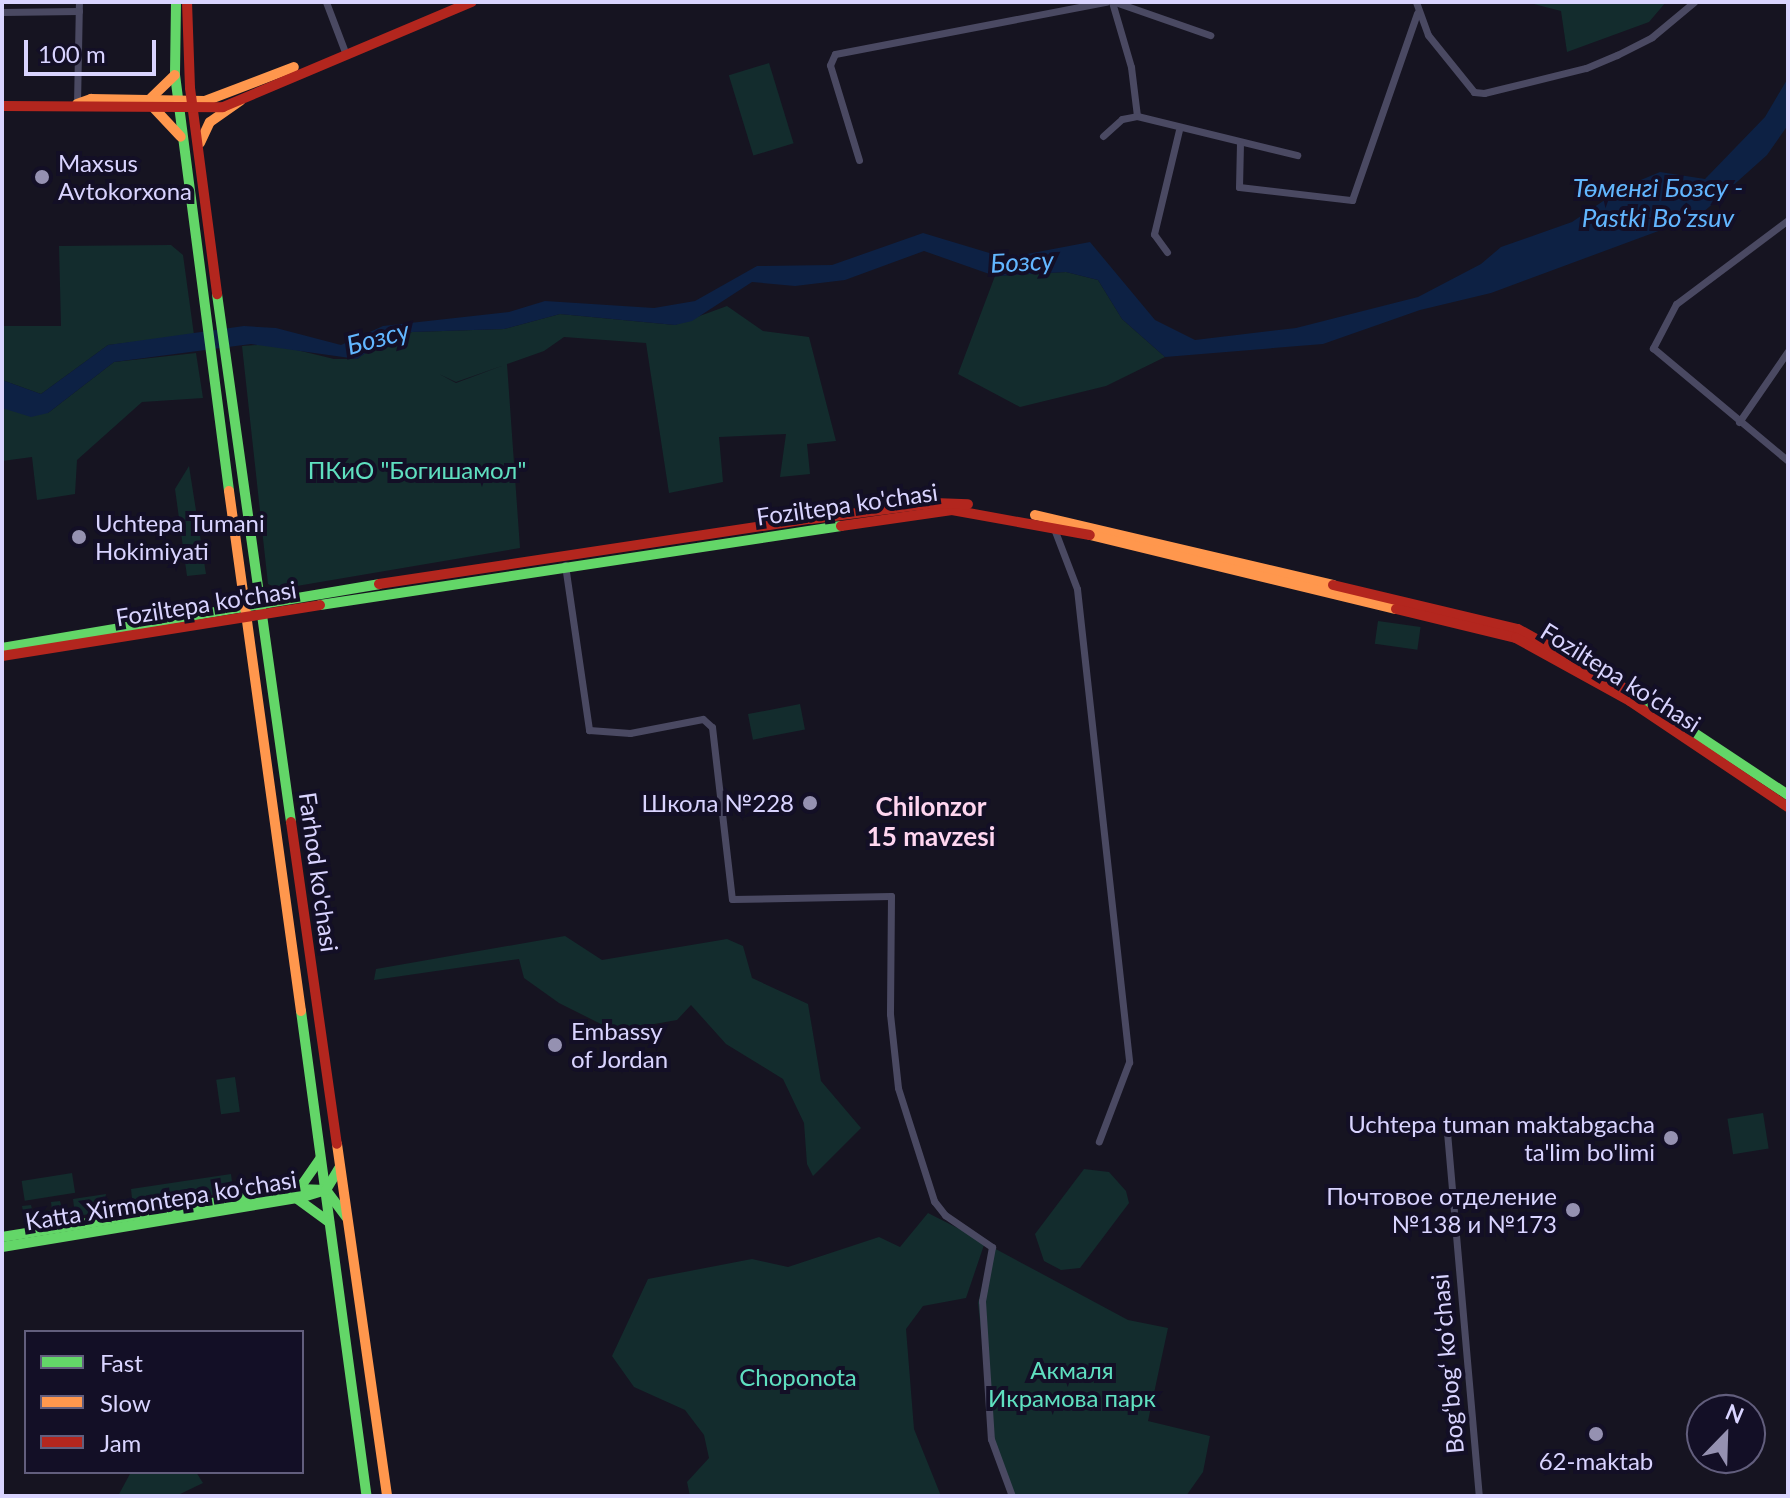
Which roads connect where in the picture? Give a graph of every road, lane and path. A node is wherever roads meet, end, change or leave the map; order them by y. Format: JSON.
{"nodes":[{"id":1,"x":176,"y":2,"type":"edge"},
{"id":2,"x":187,"y":2,"type":"edge"},
{"id":3,"x":326,"y":2,"type":"edge"},
{"id":4,"x":472,"y":2,"type":"edge"},
{"id":5,"x":1111,"y":2,"type":"edge"},
{"id":6,"x":1416,"y":2,"type":"edge"},
{"id":7,"x":1694,"y":2,"type":"edge"},
{"id":8,"x":79,"y":7,"type":"edge"},
{"id":9,"x":2,"y":12,"type":"edge"},
{"id":10,"x":1417,"y":13,"type":"junction"},
{"id":11,"x":1210,"y":35,"type":"dead end"},
{"id":12,"x":345,"y":52,"type":"junction"},
{"id":13,"x":175,"y":75,"type":"junction"},
{"id":14,"x":240,"y":101,"type":"junction"},
{"id":15,"x":152,"y":102,"type":"junction"},
{"id":16,"x":77,"y":104,"type":"junction"},
{"id":17,"x":179,"y":104,"type":"junction"},
{"id":18,"x":193,"y":105,"type":"junction"},
{"id":19,"x":2,"y":106,"type":"edge"},
{"id":20,"x":1137,"y":116,"type":"junction"},
{"id":21,"x":1179,"y":130,"type":"junction"},
{"id":22,"x":1103,"y":136,"type":"dead end"},
{"id":23,"x":184,"y":143,"type":"junction"},
{"id":24,"x":1240,"y":143,"type":"junction"},
{"id":25,"x":199,"y":151,"type":"junction"},
{"id":26,"x":1297,"y":155,"type":"dead end"},
{"id":27,"x":859,"y":160,"type":"dead end"},
{"id":28,"x":1788,"y":220,"type":"edge"},
{"id":29,"x":1167,"y":252,"type":"dead end"},
{"id":30,"x":1788,"y":351,"type":"edge"},
{"id":31,"x":1739,"y":422,"type":"junction"},
{"id":32,"x":1788,"y":461,"type":"edge"},
{"id":33,"x":1054,"y":522,"type":"junction"},
{"id":34,"x":565,"y":565,"type":"junction"},
{"id":35,"x":262,"y":609,"type":"junction"},
{"id":36,"x":245,"y":611,"type":"junction"},
{"id":37,"x":2,"y":648,"type":"edge"},
{"id":38,"x":2,"y":656,"type":"edge"},
{"id":39,"x":1787,"y":802,"type":"edge"},
{"id":40,"x":1447,"y":1132,"type":"dead end"},
{"id":41,"x":1099,"y":1141,"type":"dead end"},
{"id":42,"x":321,"y":1156,"type":"junction"},
{"id":43,"x":341,"y":1165,"type":"junction"},
{"id":44,"x":326,"y":1190,"type":"junction"},
{"id":45,"x":298,"y":1194,"type":"junction"},
{"id":46,"x":349,"y":1222,"type":"junction"},
{"id":47,"x":331,"y":1225,"type":"junction"},
{"id":48,"x":2,"y":1237,"type":"edge"},
{"id":49,"x":2,"y":1247,"type":"edge"},
{"id":50,"x":367,"y":1496,"type":"edge"},
{"id":51,"x":387,"y":1496,"type":"edge"},
{"id":52,"x":1012,"y":1496,"type":"edge"},
{"id":53,"x":1479,"y":1496,"type":"edge"}],
"edges":[{"from":1,"to":13,"type":"main road","name":"Farhod ko'chasi"},
{"from":2,"to":18,"type":"main road","name":"Farhod ko'chasi"},
{"from":3,"to":12,"type":"street"},
{"from":4,"to":12,"type":"main road"},
{"from":5,"to":11,"type":"street"},
{"from":5,"to":20,"type":"street"},
{"from":5,"to":27,"type":"street"},
{"from":6,"to":10,"type":"street"},
{"from":7,"to":10,"type":"street"},
{"from":8,"to":9,"type":"street"},
{"from":8,"to":16,"type":"street"},
{"from":10,"to":24,"type":"street"},
{"from":12,"to":14,"type":"main road"},
{"from":12,"to":18,"type":"main road"},
{"from":13,"to":15,"type":"main road"},
{"from":13,"to":17,"type":"main road","name":"Farhod ko'chasi"},
{"from":14,"to":18,"type":"main road"},
{"from":14,"to":25,"type":"main road"},
{"from":15,"to":16,"type":"main road"},
{"from":15,"to":17,"type":"main road"},
{"from":15,"to":23,"type":"main road"},
{"from":16,"to":19,"type":"main road"},
{"from":17,"to":18,"type":"main road"},
{"from":17,"to":23,"type":"main road","name":"Farhod ko'chasi"},
{"from":18,"to":25,"type":"main road","name":"Farhod ko'chasi"},
{"from":20,"to":21,"type":"street"},
{"from":20,"to":22,"type":"street"},
{"from":21,"to":24,"type":"street"},
{"from":21,"to":29,"type":"street"},
{"from":23,"to":36,"type":"main road","name":"Farhod ko'chasi"},
{"from":24,"to":26,"type":"street"},
{"from":25,"to":35,"type":"main road","name":"Farhod ko'chasi"},
{"from":28,"to":31,"type":"street"},
{"from":30,"to":31,"type":"street"},
{"from":31,"to":32,"type":"street"},
{"from":33,"to":34,"type":"main road","name":"Foziltepa ko'chasi"},
{"from":33,"to":35,"type":"main road","name":"Foziltepa ko'chasi"},
{"from":33,"to":39,"type":"main road","name":"Foziltepa ko'chasi"},
{"from":33,"to":41,"type":"street"},
{"from":34,"to":35,"type":"main road","name":"Foziltepa ko'chasi"},
{"from":34,"to":52,"type":"street"},
{"from":35,"to":36,"type":"main road","name":"Foziltepa ko'chasi"},
{"from":35,"to":43,"type":"main road","name":"Farhod ko'chasi"},
{"from":36,"to":37,"type":"main road","name":"Foziltepa ko'chasi"},
{"from":36,"to":38,"type":"main road","name":"Foziltepa ko'chasi"},
{"from":36,"to":42,"type":"main road","name":"Farhod ko'chasi"},
{"from":40,"to":53,"type":"street","name":"Bogʻbogʻ koʻchasi"},
{"from":42,"to":44,"type":"main road","name":"Farhod ko'chasi"},
{"from":42,"to":45,"type":"main road"},
{"from":43,"to":44,"type":"main road","name":"Katta Xirmontepa koʻchasi"},
{"from":43,"to":46,"type":"main road","name":"Farhod ko'chasi"},
{"from":44,"to":45,"type":"main road","name":"Katta Xirmontepa koʻchasi"},
{"from":44,"to":46,"type":"main road","name":"Katta Xirmontepa koʻchasi"},
{"from":44,"to":47,"type":"main road","name":"Farhod ko'chasi"},
{"from":45,"to":47,"type":"main road"},
{"from":45,"to":48,"type":"main road","name":"Katta Xirmontepa koʻchasi"},
{"from":45,"to":49,"type":"main road","name":"Katta Xirmontepa koʻchasi"},
{"from":46,"to":51,"type":"main road","name":"Farhod ko'chasi"},
{"from":47,"to":50,"type":"main road","name":"Farhod ko'chasi"}]}
